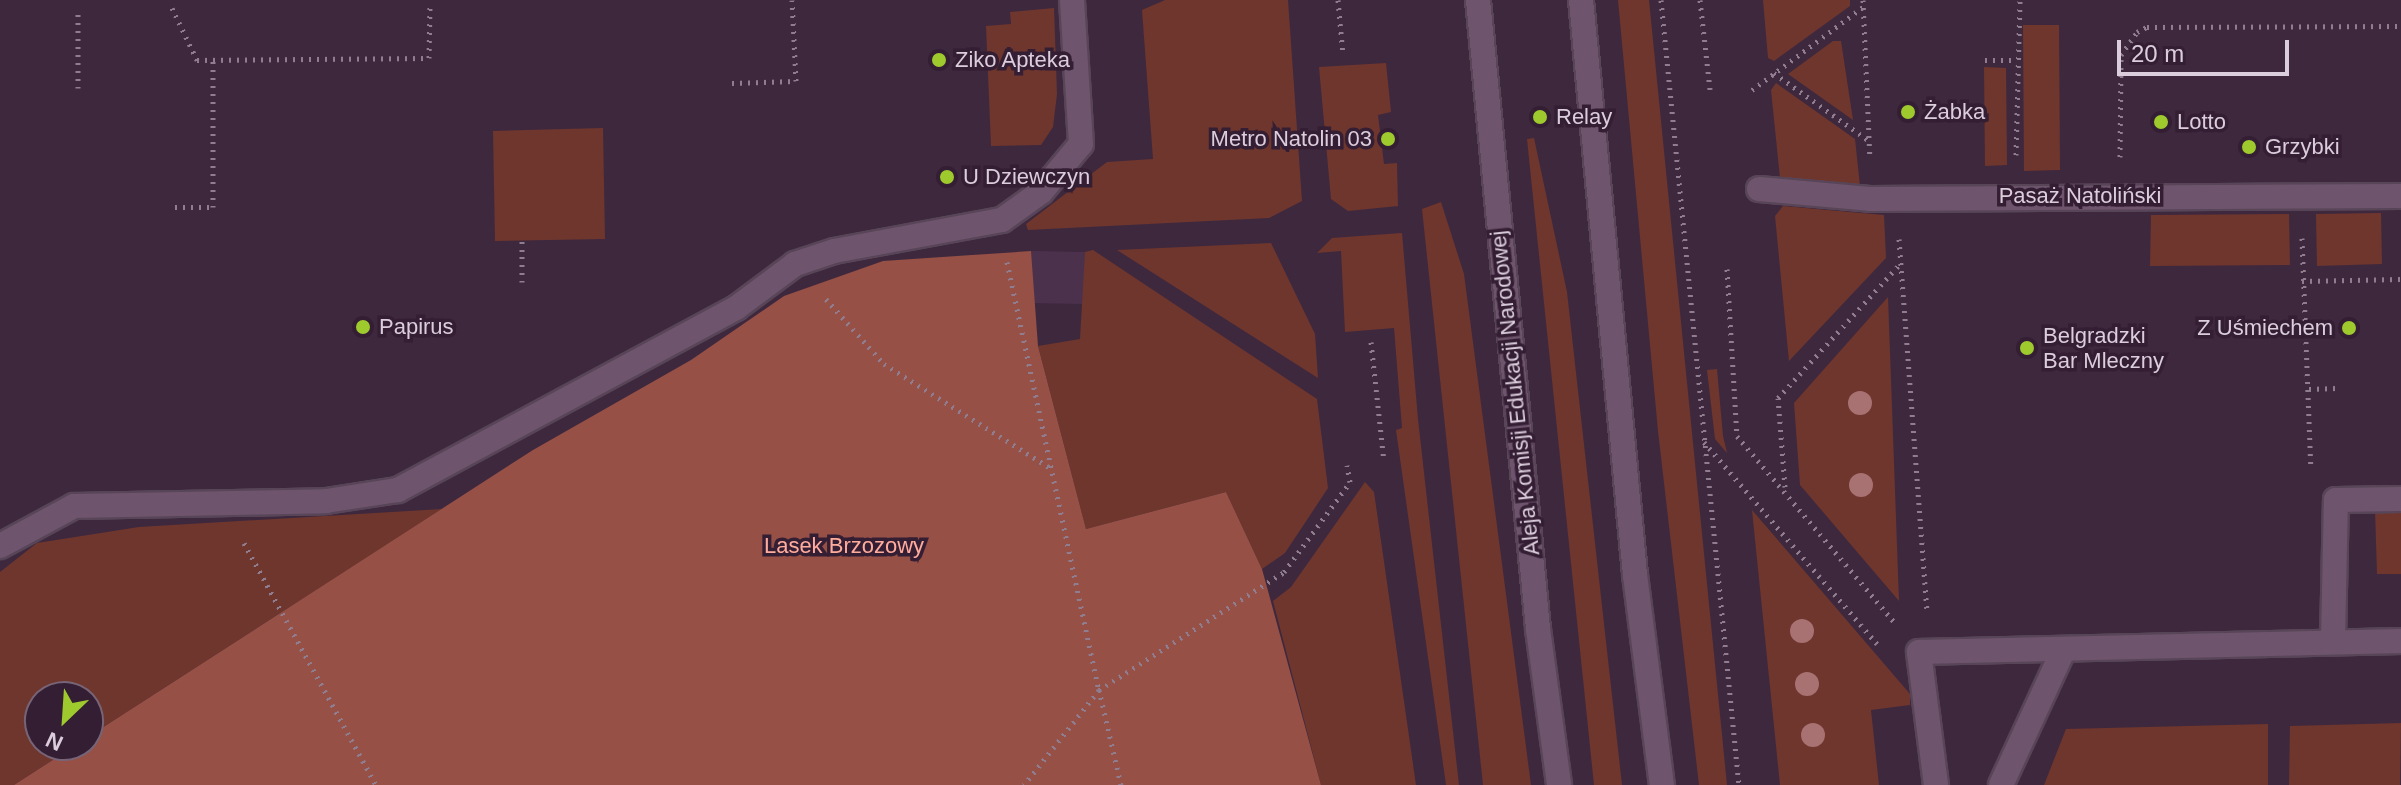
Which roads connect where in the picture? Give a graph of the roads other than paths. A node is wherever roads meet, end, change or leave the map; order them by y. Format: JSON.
{"nodes":[{"id":1,"x":1072,"y":0,"type":"edge"},
{"id":2,"x":1478,"y":0,"type":"edge"},
{"id":3,"x":1581,"y":0,"type":"edge"},
{"id":4,"x":1759,"y":189,"type":"dead end"},
{"id":5,"x":2401,"y":196,"type":"edge"},
{"id":6,"x":2401,"y":499,"type":"edge"},
{"id":7,"x":0,"y":546,"type":"edge"},
{"id":8,"x":2333,"y":640,"type":"junction"},
{"id":9,"x":2401,"y":641,"type":"edge"},
{"id":10,"x":2063,"y":651,"type":"junction"},
{"id":11,"x":1559,"y":785,"type":"edge"},
{"id":12,"x":1662,"y":785,"type":"edge"},
{"id":13,"x":1936,"y":785,"type":"edge"},
{"id":14,"x":2001,"y":785,"type":"edge"}],
"edges":[{"from":1,"to":7,"type":"street"},
{"from":2,"to":11,"type":"street","name":"Aleja Komisji Edukacji Narodowej"},
{"from":3,"to":12,"type":"street"},
{"from":4,"to":5,"type":"street","name":"Pasaż Natoliński"},
{"from":6,"to":8,"type":"street"},
{"from":8,"to":9,"type":"street"},
{"from":8,"to":10,"type":"street"},
{"from":10,"to":13,"type":"street"},
{"from":10,"to":14,"type":"street"}]}
